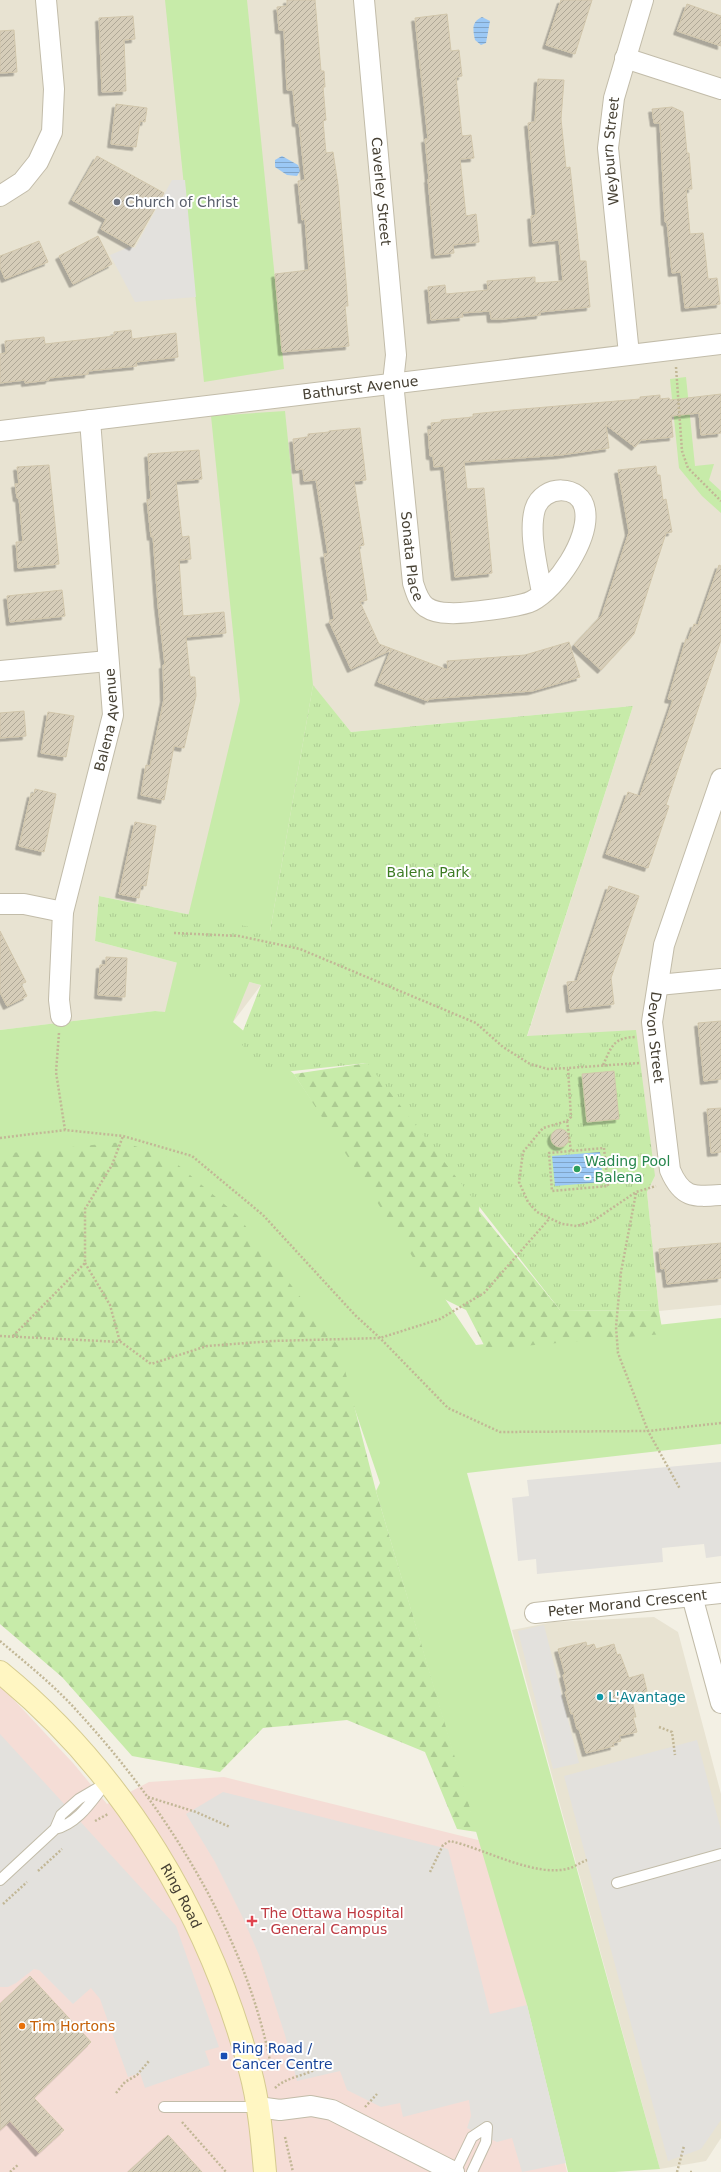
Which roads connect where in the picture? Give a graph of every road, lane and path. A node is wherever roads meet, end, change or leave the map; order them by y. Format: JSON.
{"nodes":[{"id":1,"x":46,"y":0,"type":"edge"},
{"id":2,"x":364,"y":0,"type":"edge"},
{"id":3,"x":643,"y":0,"type":"edge"},
{"id":4,"x":625,"y":58,"type":"junction"},
{"id":5,"x":721,"y":89,"type":"edge"},
{"id":6,"x":0,"y":196,"type":"edge"},
{"id":7,"x":721,"y":344,"type":"edge"},
{"id":8,"x":675,"y":349,"type":"junction"},
{"id":9,"x":629,"y":354,"type":"junction"},
{"id":10,"x":393,"y":382,"type":"junction"},
{"id":11,"x":90,"y":420,"type":"junction"},
{"id":12,"x":0,"y":431,"type":"edge"},
{"id":13,"x":721,"y":501,"type":"edge"},
{"id":14,"x":542,"y":593,"type":"junction"},
{"id":15,"x":108,"y":661,"type":"junction"},
{"id":16,"x":0,"y":671,"type":"edge"},
{"id":17,"x":721,"y":779,"type":"edge"},
{"id":18,"x":0,"y":904,"type":"edge"},
{"id":19,"x":63,"y":912,"type":"junction"},
{"id":20,"x":174,"y":933,"type":"dead end"},
{"id":21,"x":721,"y":979,"type":"edge"},
{"id":22,"x":658,"y":985,"type":"junction"},
{"id":23,"x":61,"y":1016,"type":"joint"},
{"id":24,"x":654,"y":1035,"type":"junction"},
{"id":25,"x":657,"y":1063,"type":"junction"},
{"id":26,"x":603,"y":1065,"type":"junction"},
{"id":27,"x":568,"y":1068,"type":"junction"},
{"id":28,"x":567,"y":1121,"type":"junction"},
{"id":29,"x":65,"y":1130,"type":"junction"},
{"id":30,"x":123,"y":1136,"type":"junction"},
{"id":31,"x":0,"y":1138,"type":"edge"},
{"id":32,"x":571,"y":1151,"type":"junction"},
{"id":33,"x":677,"y":1186,"type":"junction"},
{"id":34,"x":636,"y":1192,"type":"junction"},
{"id":35,"x":721,"y":1195,"type":"edge"},
{"id":36,"x":549,"y":1219,"type":"junction"},
{"id":37,"x":85,"y":1263,"type":"junction"},
{"id":38,"x":0,"y":1336,"type":"edge"},
{"id":39,"x":13,"y":1336,"type":"junction"},
{"id":40,"x":380,"y":1338,"type":"junction"},
{"id":41,"x":120,"y":1342,"type":"junction"},
{"id":42,"x":721,"y":1423,"type":"edge"},
{"id":43,"x":648,"y":1431,"type":"junction"},
{"id":44,"x":680,"y":1489,"type":"dead end"},
{"id":45,"x":721,"y":1594,"type":"edge"},
{"id":46,"x":692,"y":1596,"type":"junction"},
{"id":47,"x":535,"y":1614,"type":"dead end"},
{"id":48,"x":0,"y":1672,"type":"edge"},
{"id":49,"x":721,"y":1703,"type":"edge"},
{"id":50,"x":659,"y":1727,"type":"dead end"},
{"id":51,"x":675,"y":1755,"type":"dead end"},
{"id":52,"x":108,"y":1782,"type":"junction"},
{"id":53,"x":148,"y":1798,"type":"dead end"},
{"id":54,"x":109,"y":1813,"type":"dead end"},
{"id":55,"x":91,"y":1824,"type":"dead end"},
{"id":56,"x":230,"y":1827,"type":"dead end"},
{"id":57,"x":62,"y":1849,"type":"dead end"},
{"id":58,"x":721,"y":1854,"type":"edge"},
{"id":59,"x":587,"y":1860,"type":"dead end"},
{"id":60,"x":38,"y":1871,"type":"dead end"},
{"id":61,"x":430,"y":1872,"type":"dead end"},
{"id":62,"x":0,"y":1880,"type":"edge"},
{"id":63,"x":27,"y":1882,"type":"dead end"},
{"id":64,"x":617,"y":1883,"type":"dead end"},
{"id":65,"x":3,"y":1904,"type":"dead end"},
{"id":66,"x":149,"y":2060,"type":"dead end"},
{"id":67,"x":318,"y":2068,"type":"dead end"},
{"id":68,"x":276,"y":2088,"type":"dead end"},
{"id":69,"x":116,"y":2093,"type":"dead end"},
{"id":70,"x":377,"y":2094,"type":"dead end"},
{"id":71,"x":164,"y":2107,"type":"dead end"},
{"id":72,"x":258,"y":2107,"type":"junction"},
{"id":73,"x":362,"y":2110,"type":"dead end"},
{"id":74,"x":182,"y":2122,"type":"dead end"},
{"id":75,"x":285,"y":2137,"type":"dead end"},
{"id":76,"x":684,"y":2146,"type":"dead end"},
{"id":77,"x":19,"y":2164,"type":"dead end"},
{"id":78,"x":10,"y":2172,"type":"edge"},
{"id":79,"x":226,"y":2172,"type":"edge"},
{"id":80,"x":265,"y":2172,"type":"edge"},
{"id":81,"x":293,"y":2172,"type":"edge"},
{"id":82,"x":455,"y":2172,"type":"edge"},
{"id":83,"x":472,"y":2172,"type":"edge"},
{"id":84,"x":677,"y":2172,"type":"edge"}],
"edges":[{"from":1,"to":6,"type":"street"},
{"from":2,"to":10,"type":"street","name":"Caverley Street"},
{"from":3,"to":4,"type":"street","name":"Weyburn Street"},
{"from":4,"to":5,"type":"street"},
{"from":4,"to":9,"type":"street","name":"Weyburn Street"},
{"from":7,"to":8,"type":"street","name":"Bathurst Avenue"},
{"from":8,"to":9,"type":"street","name":"Bathurst Avenue"},
{"from":8,"to":13,"type":"path"},
{"from":9,"to":10,"type":"street","name":"Bathurst Avenue"},
{"from":10,"to":11,"type":"street","name":"Bathurst Avenue"},
{"from":10,"to":14,"type":"street","name":"Sonata Place"},
{"from":11,"to":12,"type":"street","name":"Bathurst Avenue"},
{"from":11,"to":15,"type":"street","name":"Balena Avenue"},
{"from":14,"to":14,"type":"street","name":"Sonata Place"},
{"from":15,"to":16,"type":"street"},
{"from":15,"to":19,"type":"street","name":"Balena Avenue"},
{"from":17,"to":22,"type":"street","name":"Devon Street"},
{"from":18,"to":19,"type":"street"},
{"from":19,"to":23,"type":"street","name":"Balena Avenue"},
{"from":20,"to":27,"type":"path"},
{"from":21,"to":22,"type":"street"},
{"from":22,"to":24,"type":"street","name":"Devon Street"},
{"from":23,"to":29,"type":"path"},
{"from":24,"to":25,"type":"street","name":"Devon Street"},
{"from":24,"to":26,"type":"path"},
{"from":25,"to":26,"type":"path"},
{"from":25,"to":33,"type":"street","name":"Devon Street"},
{"from":26,"to":27,"type":"path"},
{"from":27,"to":28,"type":"path"},
{"from":28,"to":32,"type":"path"},
{"from":28,"to":36,"type":"path"},
{"from":29,"to":30,"type":"path"},
{"from":29,"to":31,"type":"path"},
{"from":30,"to":37,"type":"path"},
{"from":30,"to":40,"type":"path"},
{"from":32,"to":32,"type":"path"},
{"from":33,"to":34,"type":"path"},
{"from":33,"to":35,"type":"street"},
{"from":34,"to":36,"type":"path"},
{"from":34,"to":43,"type":"path"},
{"from":36,"to":40,"type":"path"},
{"from":37,"to":39,"type":"path"},
{"from":37,"to":41,"type":"path"},
{"from":38,"to":39,"type":"path"},
{"from":39,"to":41,"type":"path"},
{"from":40,"to":41,"type":"path"},
{"from":40,"to":43,"type":"path"},
{"from":42,"to":43,"type":"path"},
{"from":43,"to":44,"type":"path"},
{"from":45,"to":46,"type":"street","name":"Peter Morand Crescent"},
{"from":46,"to":47,"type":"street","name":"Peter Morand Crescent"},
{"from":46,"to":49,"type":"street"},
{"from":48,"to":52,"type":"street","name":"Ring Road"},
{"from":50,"to":51,"type":"path"},
{"from":52,"to":62,"type":"lane"},
{"from":52,"to":72,"type":"street","name":"Ring Road"},
{"from":53,"to":56,"type":"path"},
{"from":54,"to":55,"type":"path"},
{"from":57,"to":60,"type":"path"},
{"from":58,"to":64,"type":"lane"},
{"from":59,"to":61,"type":"path"},
{"from":63,"to":65,"type":"path"},
{"from":66,"to":69,"type":"path"},
{"from":67,"to":68,"type":"path"},
{"from":70,"to":73,"type":"path"},
{"from":71,"to":72,"type":"lane"},
{"from":72,"to":80,"type":"street","name":"Ring Road"},
{"from":72,"to":82,"type":"street"},
{"from":74,"to":79,"type":"path"},
{"from":75,"to":81,"type":"path"},
{"from":76,"to":84,"type":"path"},
{"from":77,"to":78,"type":"path"},
{"from":82,"to":83,"type":"lane"}]}
